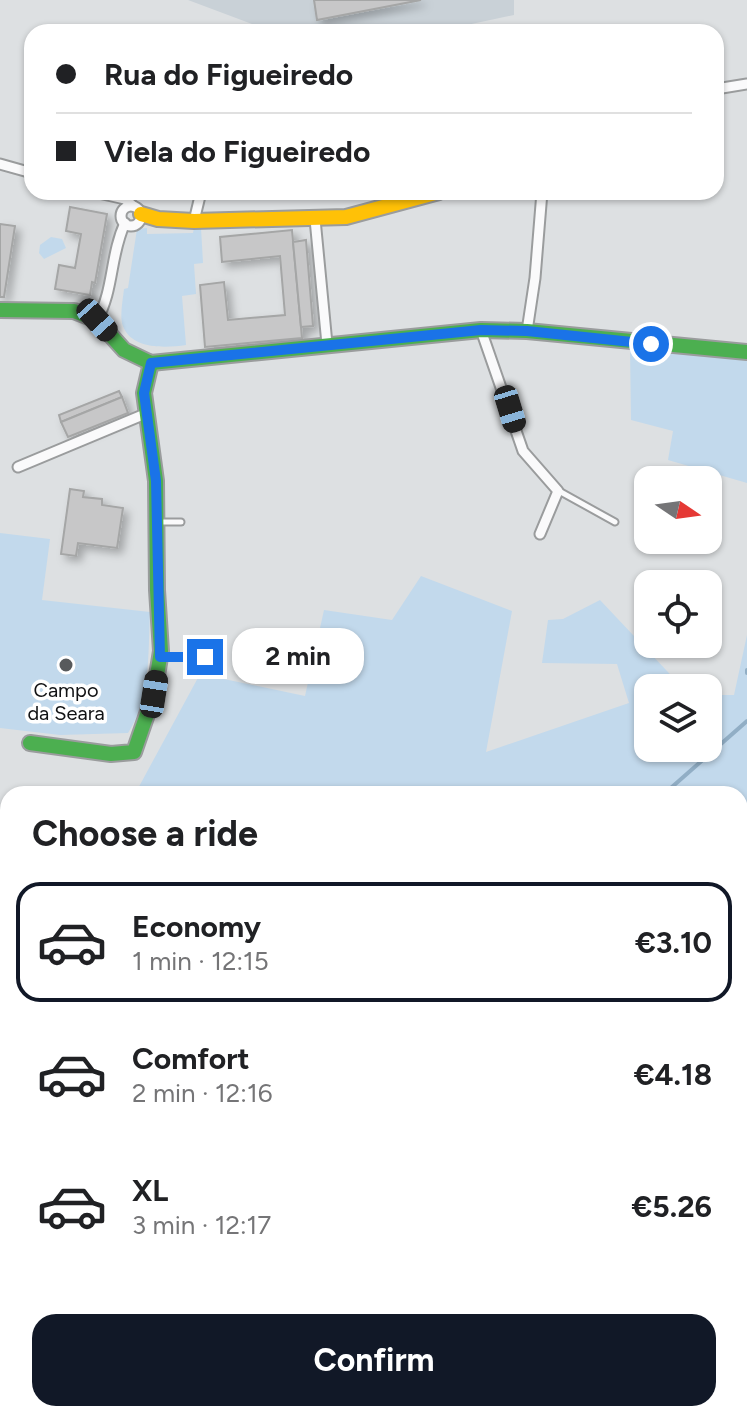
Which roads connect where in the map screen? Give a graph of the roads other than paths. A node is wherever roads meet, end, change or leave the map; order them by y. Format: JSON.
{"nodes":[{"id":1,"x":747,"y":84,"type":"edge"},
{"id":2,"x":724,"y":88,"type":"edge"},
{"id":3,"x":0,"y":164,"type":"edge"},
{"id":4,"x":24,"y":171,"type":"edge"},
{"id":5,"x":104,"y":200,"type":"edge"},
{"id":6,"x":126,"y":200,"type":"edge"},
{"id":7,"x":199,"y":200,"type":"edge"},
{"id":8,"x":409,"y":200,"type":"edge"},
{"id":9,"x":541,"y":200,"type":"edge"},
{"id":10,"x":137,"y":210,"type":"junction"},
{"id":11,"x":123,"y":219,"type":"junction"},
{"id":12,"x":315,"y":219,"type":"junction"},
{"id":13,"x":194,"y":221,"type":"junction"},
{"id":14,"x":0,"y":310,"type":"edge"},
{"id":15,"x":97,"y":320,"type":"junction"},
{"id":16,"x":481,"y":330,"type":"junction"},
{"id":17,"x":527,"y":331,"type":"junction"},
{"id":18,"x":327,"y":344,"type":"junction"},
{"id":19,"x":747,"y":352,"type":"edge"},
{"id":20,"x":151,"y":363,"type":"junction"},
{"id":21,"x":145,"y":414,"type":"junction"},
{"id":22,"x":18,"y":467,"type":"dead end"},
{"id":23,"x":558,"y":491,"type":"junction"},
{"id":24,"x":156,"y":522,"type":"junction"},
{"id":25,"x":181,"y":522,"type":"dead end"},
{"id":26,"x":615,"y":522,"type":"dead end"},
{"id":27,"x":540,"y":534,"type":"dead end"},
{"id":28,"x":160,"y":657,"type":"junction"},
{"id":29,"x":205,"y":657,"type":"dead end"},
{"id":30,"x":30,"y":743,"type":"dead end"}],
"edges":[{"from":1,"to":2,"type":"street"},
{"from":3,"to":4,"type":"street"},
{"from":5,"to":11,"type":"street"},
{"from":6,"to":10,"type":"street"},
{"from":7,"to":13,"type":"street"},
{"from":8,"to":12,"type":"street"},
{"from":9,"to":17,"type":"street"},
{"from":10,"to":11,"type":"street"},
{"from":10,"to":11,"type":"street"},
{"from":10,"to":13,"type":"street"},
{"from":11,"to":15,"type":"street"},
{"from":12,"to":13,"type":"street"},
{"from":12,"to":18,"type":"street"},
{"from":14,"to":15,"type":"street"},
{"from":15,"to":20,"type":"street"},
{"from":16,"to":17,"type":"street"},
{"from":16,"to":18,"type":"street"},
{"from":16,"to":23,"type":"street"},
{"from":17,"to":19,"type":"street"},
{"from":18,"to":20,"type":"street"},
{"from":20,"to":21,"type":"street"},
{"from":21,"to":22,"type":"street"},
{"from":21,"to":24,"type":"street"},
{"from":23,"to":26,"type":"lane"},
{"from":23,"to":27,"type":"street"},
{"from":24,"to":25,"type":"lane"},
{"from":24,"to":28,"type":"street"},
{"from":28,"to":29,"type":"lane"},
{"from":28,"to":30,"type":"street"}]}
